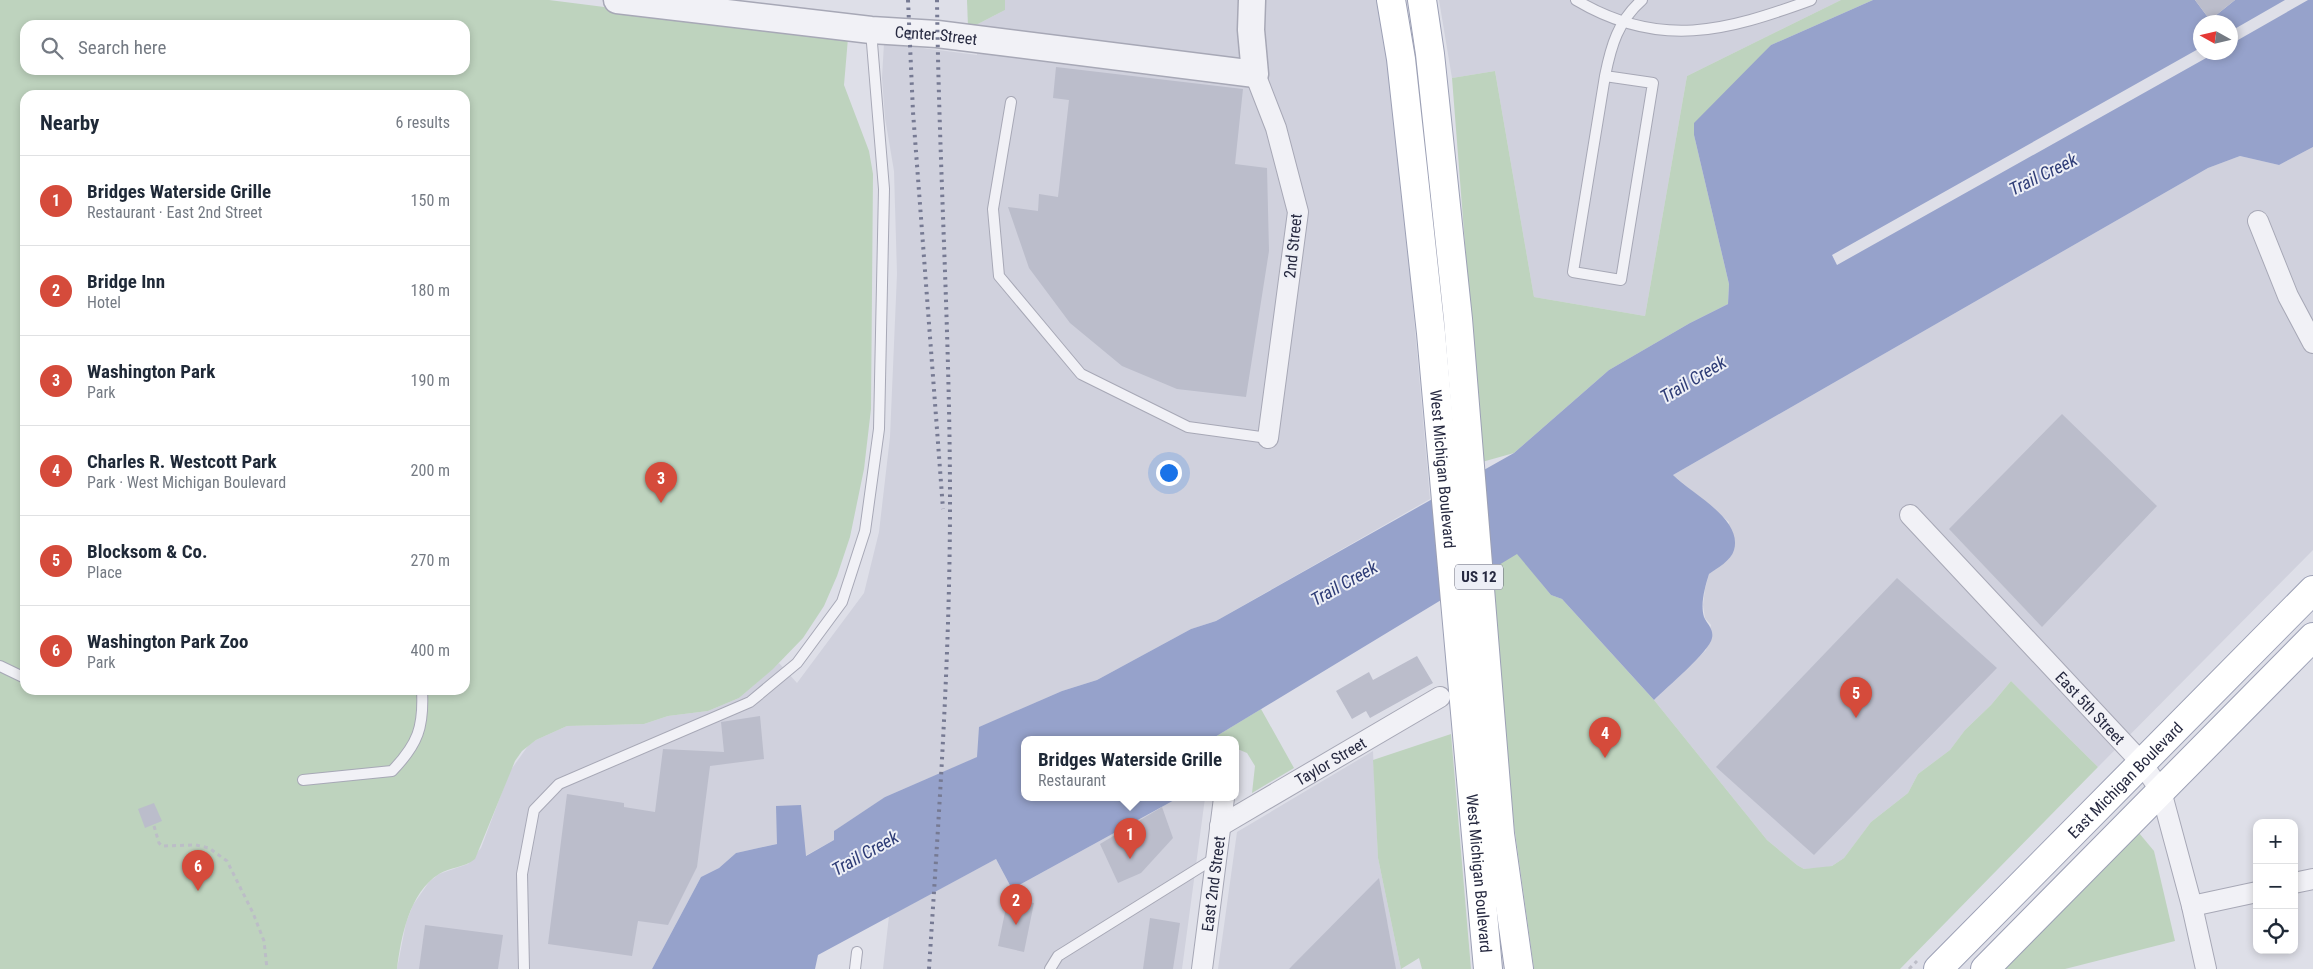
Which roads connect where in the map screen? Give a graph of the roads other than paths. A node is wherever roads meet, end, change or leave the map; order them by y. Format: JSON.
{"nodes":[{"id":1,"x":617,"y":0,"type":"edge"},
{"id":2,"x":1252,"y":0,"type":"edge"},
{"id":3,"x":1391,"y":0,"type":"edge"},
{"id":4,"x":1422,"y":0,"type":"edge"},
{"id":5,"x":1576,"y":0,"type":"edge"},
{"id":6,"x":1642,"y":0,"type":"edge"},
{"id":7,"x":1812,"y":0,"type":"edge"},
{"id":8,"x":720,"y":6,"type":"edge"},
{"id":9,"x":1622,"y":21,"type":"junction"},
{"id":10,"x":871,"y":30,"type":"junction"},
{"id":11,"x":1255,"y":74,"type":"junction"},
{"id":12,"x":1604,"y":76,"type":"junction"},
{"id":13,"x":1011,"y":102,"type":"dead end"},
{"id":14,"x":2258,"y":221,"type":"dead end"},
{"id":15,"x":2313,"y":343,"type":"edge"},
{"id":16,"x":1268,"y":438,"type":"joint"},
{"id":17,"x":1910,"y":515,"type":"dead end"},
{"id":18,"x":2313,"y":590,"type":"edge"},
{"id":19,"x":2313,"y":637,"type":"edge"},
{"id":20,"x":0,"y":666,"type":"edge"},
{"id":21,"x":20,"y":676,"type":"edge"},
{"id":22,"x":422,"y":695,"type":"edge"},
{"id":23,"x":1440,"y":697,"type":"dead end"},
{"id":24,"x":2141,"y":762,"type":"junction"},
{"id":25,"x":303,"y":780,"type":"dead end"},
{"id":26,"x":2161,"y":791,"type":"junction"},
{"id":27,"x":1224,"y":801,"type":"edge"},
{"id":28,"x":1220,"y":826,"type":"junction"},
{"id":29,"x":1216,"y":858,"type":"junction"},
{"id":30,"x":2313,"y":879,"type":"edge"},
{"id":31,"x":2298,"y":882,"type":"edge"},
{"id":32,"x":2253,"y":893,"type":"edge"},
{"id":33,"x":2192,"y":906,"type":"junction"},
{"id":34,"x":857,"y":952,"type":"dead end"},
{"id":35,"x":524,"y":969,"type":"edge"},
{"id":36,"x":855,"y":969,"type":"edge"},
{"id":37,"x":1050,"y":969,"type":"edge"},
{"id":38,"x":1202,"y":969,"type":"edge"},
{"id":39,"x":1488,"y":969,"type":"edge"},
{"id":40,"x":1519,"y":969,"type":"edge"},
{"id":41,"x":1938,"y":969,"type":"edge"},
{"id":42,"x":1985,"y":969,"type":"edge"},
{"id":43,"x":2206,"y":969,"type":"edge"}],
"edges":[{"from":1,"to":8,"type":"street","name":"Center Street"},
{"from":2,"to":11,"type":"street","name":"2nd Street"},
{"from":3,"to":39,"type":"main road","name":"West Michigan Boulevard","number":"US 12"},
{"from":4,"to":40,"type":"main road","name":"West Michigan Boulevard","number":"US 12"},
{"from":5,"to":9,"type":"lane"},
{"from":6,"to":9,"type":"lane"},
{"from":7,"to":9,"type":"lane"},
{"from":8,"to":10,"type":"street","name":"Center Street"},
{"from":9,"to":12,"type":"lane"},
{"from":10,"to":11,"type":"street","name":"Center Street"},
{"from":10,"to":35,"type":"lane"},
{"from":11,"to":16,"type":"street","name":"2nd Street"},
{"from":12,"to":12,"type":"lane"},
{"from":13,"to":16,"type":"lane"},
{"from":14,"to":15,"type":"street"},
{"from":17,"to":24,"type":"street","name":"East 5th Street"},
{"from":18,"to":24,"type":"main road","name":"East Michigan Boulevard"},
{"from":19,"to":26,"type":"main road","name":"East Michigan Boulevard"},
{"from":20,"to":21,"type":"lane"},
{"from":22,"to":25,"type":"lane"},
{"from":23,"to":28,"type":"street","name":"Taylor Street"},
{"from":24,"to":26,"type":"street","name":"East 5th Street"},
{"from":24,"to":41,"type":"main road","name":"East Michigan Boulevard"},
{"from":26,"to":33,"type":"street","name":"East 5th Street"},
{"from":26,"to":42,"type":"main road","name":"East Michigan Boulevard"},
{"from":27,"to":28,"type":"street","name":"East 2nd Street"},
{"from":28,"to":29,"type":"street","name":"East 2nd Street"},
{"from":29,"to":37,"type":"lane"},
{"from":29,"to":38,"type":"street","name":"East 2nd Street"},
{"from":30,"to":31,"type":"street"},
{"from":32,"to":33,"type":"street"},
{"from":33,"to":43,"type":"street","name":"East 5th Street"},
{"from":34,"to":36,"type":"lane"}]}
